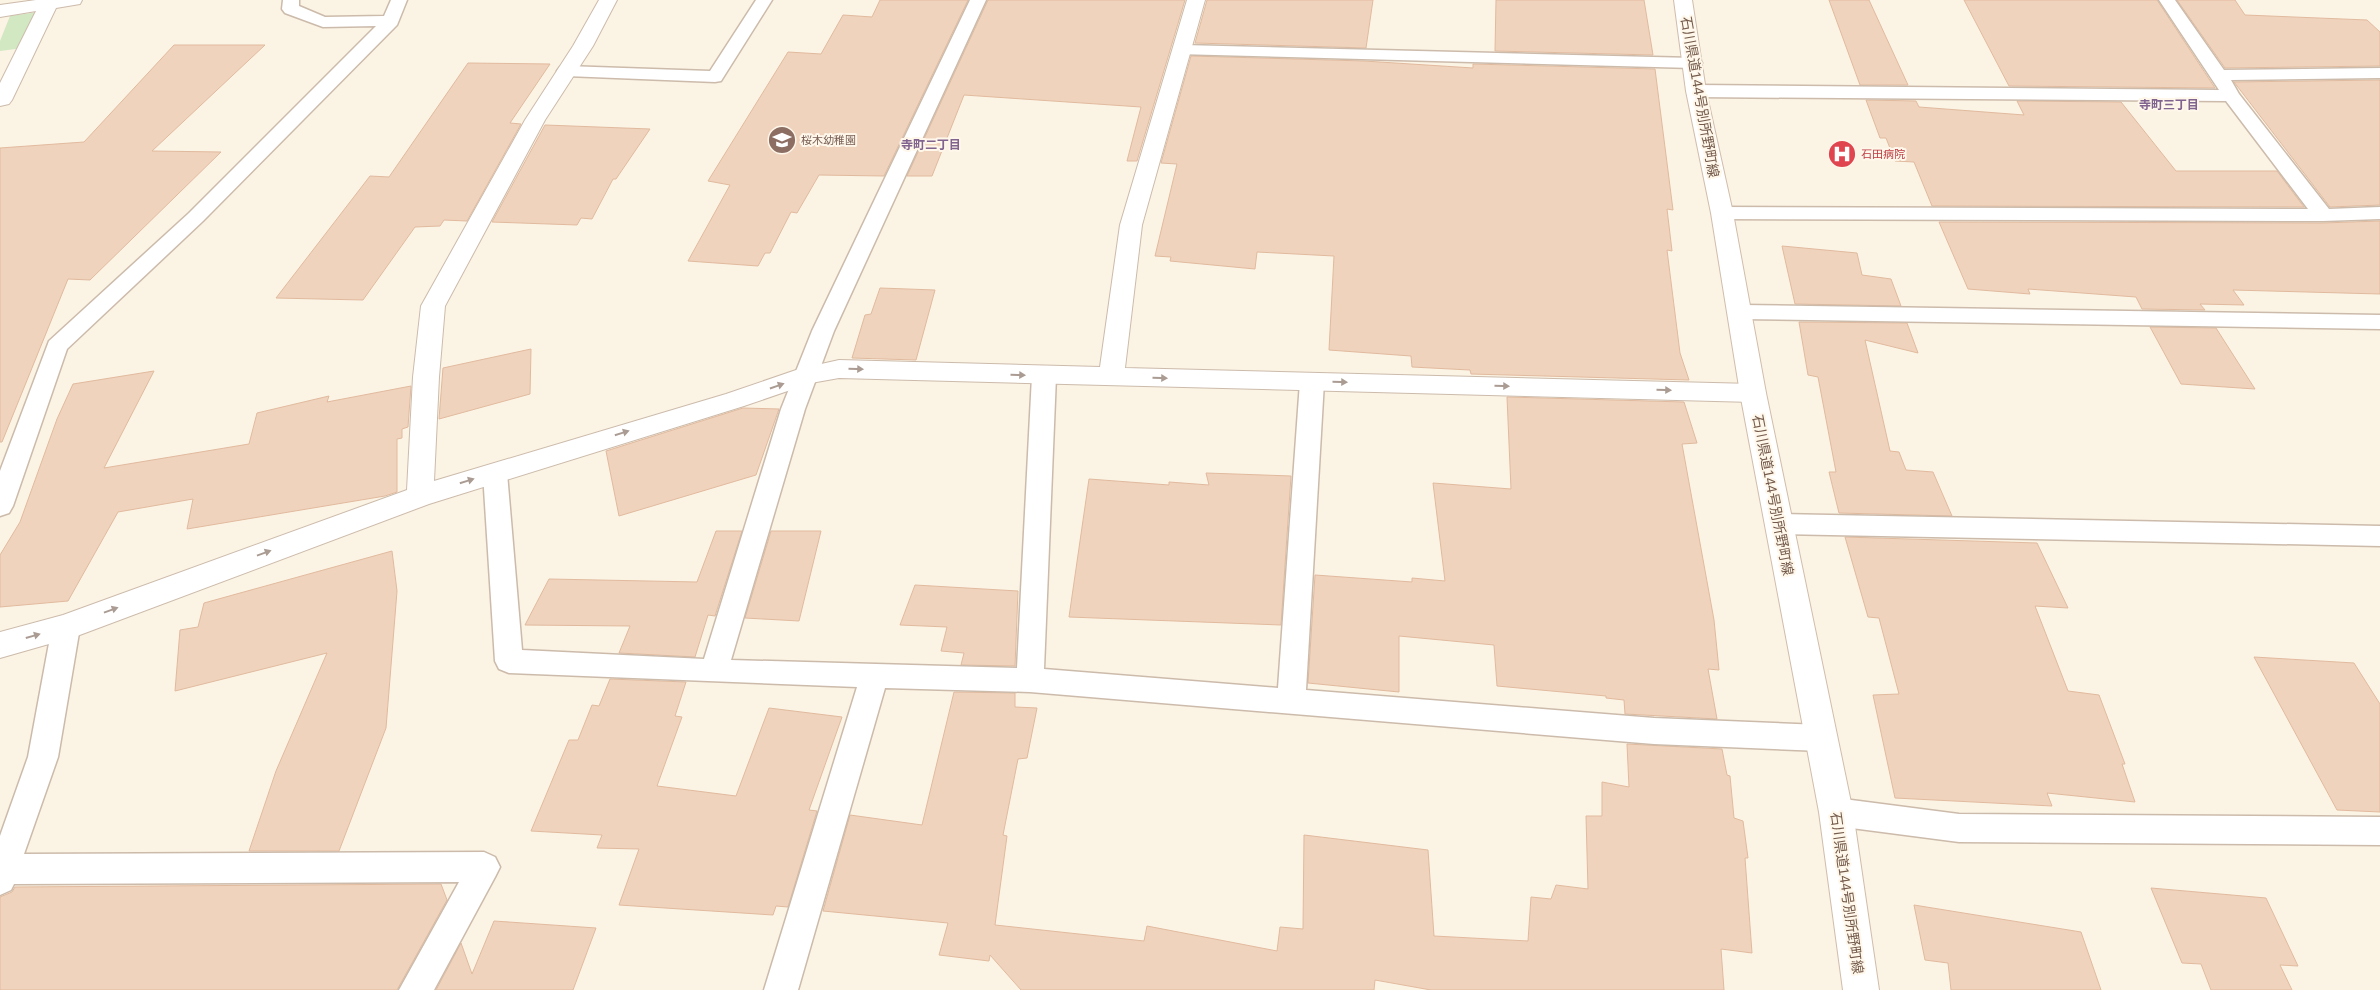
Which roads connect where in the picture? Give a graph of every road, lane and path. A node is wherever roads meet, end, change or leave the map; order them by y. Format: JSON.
{"nodes":[{"id":1,"x":76,"y":0,"type":"edge"},
{"id":2,"x":292,"y":0,"type":"edge"},
{"id":3,"x":399,"y":0,"type":"edge"},
{"id":4,"x":608,"y":0,"type":"edge"},
{"id":5,"x":764,"y":0,"type":"edge"},
{"id":6,"x":978,"y":0,"type":"edge"},
{"id":7,"x":1196,"y":0,"type":"edge"},
{"id":8,"x":1683,"y":0,"type":"edge"},
{"id":9,"x":2167,"y":0,"type":"edge"},
{"id":10,"x":48,"y":4,"type":"junction"},
{"id":11,"x":0,"y":10,"type":"edge"},
{"id":12,"x":391,"y":21,"type":"junction"},
{"id":13,"x":1183,"y":50,"type":"junction"},
{"id":14,"x":1693,"y":63,"type":"junction"},
{"id":15,"x":566,"y":71,"type":"junction"},
{"id":16,"x":2380,"y":73,"type":"edge"},
{"id":17,"x":2219,"y":75,"type":"junction"},
{"id":18,"x":1696,"y":91,"type":"junction"},
{"id":19,"x":2231,"y":96,"type":"junction"},
{"id":20,"x":0,"y":100,"type":"edge"},
{"id":21,"x":1722,"y":213,"type":"junction"},
{"id":22,"x":2380,"y":213,"type":"edge"},
{"id":23,"x":2323,"y":215,"type":"junction"},
{"id":24,"x":1741,"y":312,"type":"junction"},
{"id":25,"x":2380,"y":322,"type":"edge"},
{"id":26,"x":808,"y":376,"type":"junction"},
{"id":27,"x":1044,"y":376,"type":"junction"},
{"id":28,"x":1111,"y":376,"type":"junction"},
{"id":29,"x":1312,"y":382,"type":"junction"},
{"id":30,"x":1753,"y":393,"type":"junction"},
{"id":31,"x":495,"y":473,"type":"junction"},
{"id":32,"x":420,"y":496,"type":"junction"},
{"id":33,"x":0,"y":506,"type":"edge"},
{"id":34,"x":1779,"y":524,"type":"junction"},
{"id":35,"x":2380,"y":536,"type":"edge"},
{"id":36,"x":66,"y":626,"type":"junction"},
{"id":37,"x":0,"y":645,"type":"edge"},
{"id":38,"x":714,"y":672,"type":"junction"},
{"id":39,"x":874,"y":676,"type":"junction"},
{"id":40,"x":1030,"y":680,"type":"junction"},
{"id":41,"x":1291,"y":700,"type":"junction"},
{"id":42,"x":1821,"y":738,"type":"junction"},
{"id":43,"x":1836,"y":812,"type":"junction"},
{"id":44,"x":2380,"y":831,"type":"edge"},
{"id":45,"x":2,"y":875,"type":"edge"},
{"id":46,"x":416,"y":990,"type":"edge"},
{"id":47,"x":781,"y":990,"type":"edge"},
{"id":48,"x":1861,"y":990,"type":"edge"}],
"edges":[{"from":1,"to":10,"type":"street"},
{"from":2,"to":12,"type":"lane"},
{"from":3,"to":12,"type":"lane"},
{"from":4,"to":15,"type":"street"},
{"from":5,"to":15,"type":"lane"},
{"from":6,"to":26,"type":"lane"},
{"from":7,"to":13,"type":"street"},
{"from":8,"to":14,"type":"street","name":"石川県道144号別所野町線"},
{"from":9,"to":17,"type":"lane"},
{"from":10,"to":11,"type":"street"},
{"from":10,"to":20,"type":"street"},
{"from":12,"to":33,"type":"lane"},
{"from":13,"to":14,"type":"lane"},
{"from":13,"to":28,"type":"street"},
{"from":14,"to":18,"type":"street","name":"石川県道144号別所野町線"},
{"from":15,"to":32,"type":"street"},
{"from":16,"to":17,"type":"lane"},
{"from":17,"to":19,"type":"lane"},
{"from":18,"to":19,"type":"lane"},
{"from":18,"to":21,"type":"street","name":"石川県道144号別所野町線"},
{"from":19,"to":23,"type":"lane"},
{"from":21,"to":23,"type":"lane"},
{"from":21,"to":24,"type":"street","name":"石川県道144号別所野町線"},
{"from":22,"to":23,"type":"lane"},
{"from":24,"to":25,"type":"lane"},
{"from":24,"to":30,"type":"street","name":"石川県道144号別所野町線"},
{"from":26,"to":27,"type":"street","one_way":true},
{"from":31,"to":26,"type":"street","one_way":true},
{"from":26,"to":38,"type":"lane"},
{"from":27,"to":28,"type":"street"},
{"from":27,"to":40,"type":"lane"},
{"from":28,"to":29,"type":"street","one_way":true},
{"from":29,"to":30,"type":"street","one_way":true},
{"from":29,"to":41,"type":"lane"},
{"from":30,"to":34,"type":"street","name":"石川県道144号別所野町線"},
{"from":32,"to":31,"type":"street","one_way":true},
{"from":31,"to":38,"type":"lane"},
{"from":36,"to":32,"type":"street","one_way":true},
{"from":34,"to":35,"type":"lane"},
{"from":34,"to":42,"type":"street","name":"石川県道144号別所野町線"},
{"from":37,"to":36,"type":"street","one_way":true},
{"from":36,"to":45,"type":"lane"},
{"from":38,"to":39,"type":"lane"},
{"from":39,"to":40,"type":"lane"},
{"from":39,"to":47,"type":"lane"},
{"from":40,"to":41,"type":"lane"},
{"from":41,"to":42,"type":"lane"},
{"from":42,"to":43,"type":"street","name":"石川県道144号別所野町線"},
{"from":43,"to":44,"type":"lane"},
{"from":43,"to":48,"type":"street","name":"石川県道144号別所野町線"},
{"from":45,"to":46,"type":"lane"}]}
